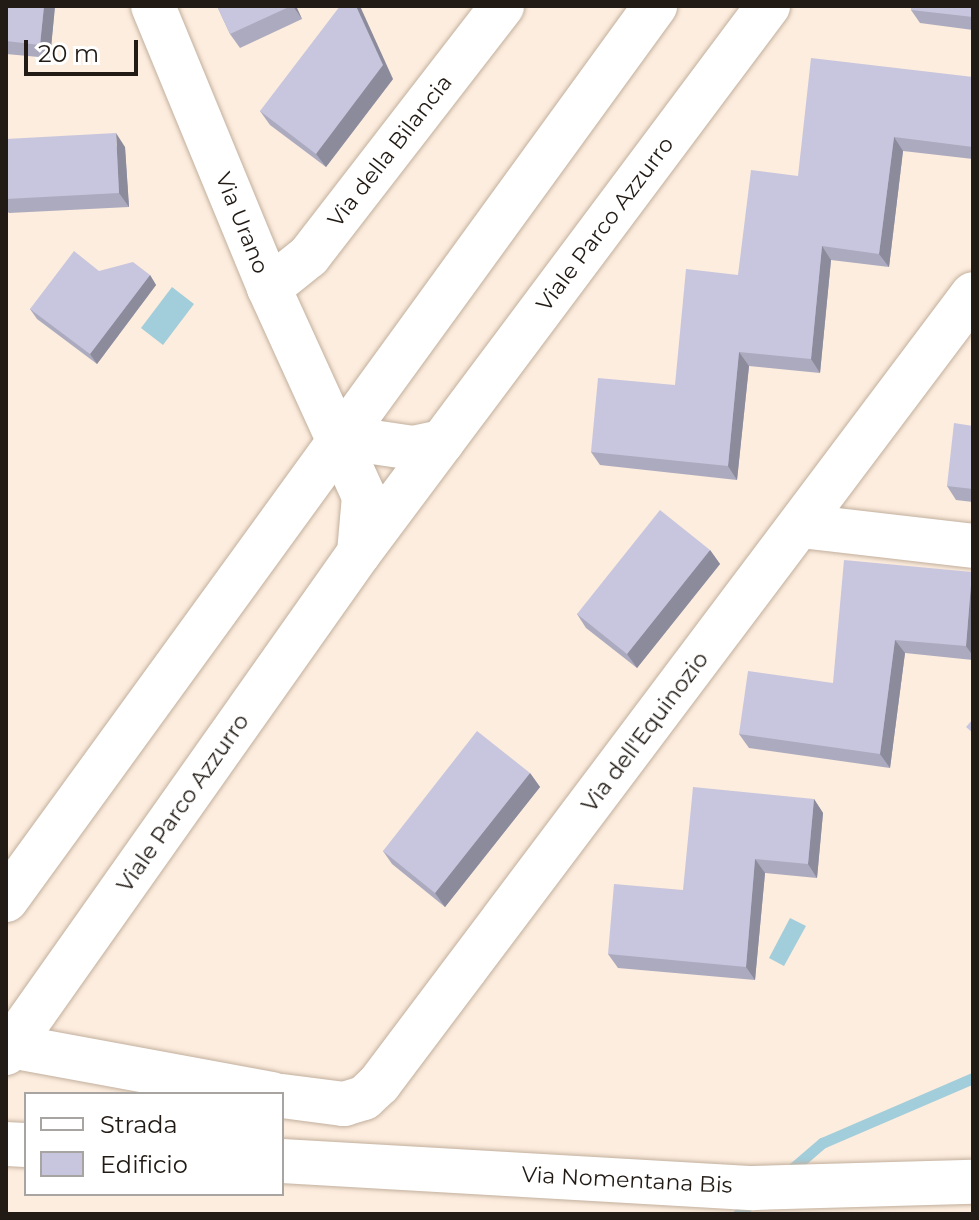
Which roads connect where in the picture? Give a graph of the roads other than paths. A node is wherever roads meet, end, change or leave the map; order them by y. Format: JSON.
{"nodes":[{"id":1,"x":153,"y":6,"type":"edge"},
{"id":2,"x":502,"y":6,"type":"edge"},
{"id":3,"x":655,"y":6,"type":"edge"},
{"id":4,"x":768,"y":6,"type":"edge"},
{"id":5,"x":269,"y":288,"type":"junction"},
{"id":6,"x":973,"y":294,"type":"edge"},
{"id":7,"x":339,"y":437,"type":"junction"},
{"id":8,"x":442,"y":442,"type":"junction"},
{"id":9,"x":801,"y":526,"type":"junction"},
{"id":10,"x":973,"y":546,"type":"edge"},
{"id":11,"x":359,"y":553,"type":"junction"},
{"id":12,"x":6,"y":900,"type":"edge"},
{"id":13,"x":8,"y":1049,"type":"edge"},
{"id":14,"x":261,"y":1092,"type":"edge"},
{"id":15,"x":284,"y":1096,"type":"edge"},
{"id":16,"x":284,"y":1161,"type":"edge"},
{"id":17,"x":961,"y":1183,"type":"edge"}],
"edges":[{"from":1,"to":5,"type":"street","name":"Via Urano"},
{"from":2,"to":5,"type":"street","name":"Via della Bilancia"},
{"from":3,"to":7,"type":"street"},
{"from":4,"to":8,"type":"street","name":"Viale Parco Azzurro"},
{"from":5,"to":7,"type":"street","name":"Via Urano"},
{"from":6,"to":9,"type":"street","name":"Via dell'Equinozio"},
{"from":7,"to":8,"type":"street"},
{"from":7,"to":11,"type":"street"},
{"from":7,"to":12,"type":"street"},
{"from":8,"to":11,"type":"street","name":"Viale Parco Azzurro"},
{"from":9,"to":10,"type":"street"},
{"from":9,"to":15,"type":"street","name":"Via dell'Equinozio"},
{"from":11,"to":13,"type":"street","name":"Viale Parco Azzurro"},
{"from":13,"to":14,"type":"street"},
{"from":16,"to":17,"type":"street","name":"Via Nomentana Bis"}]}
